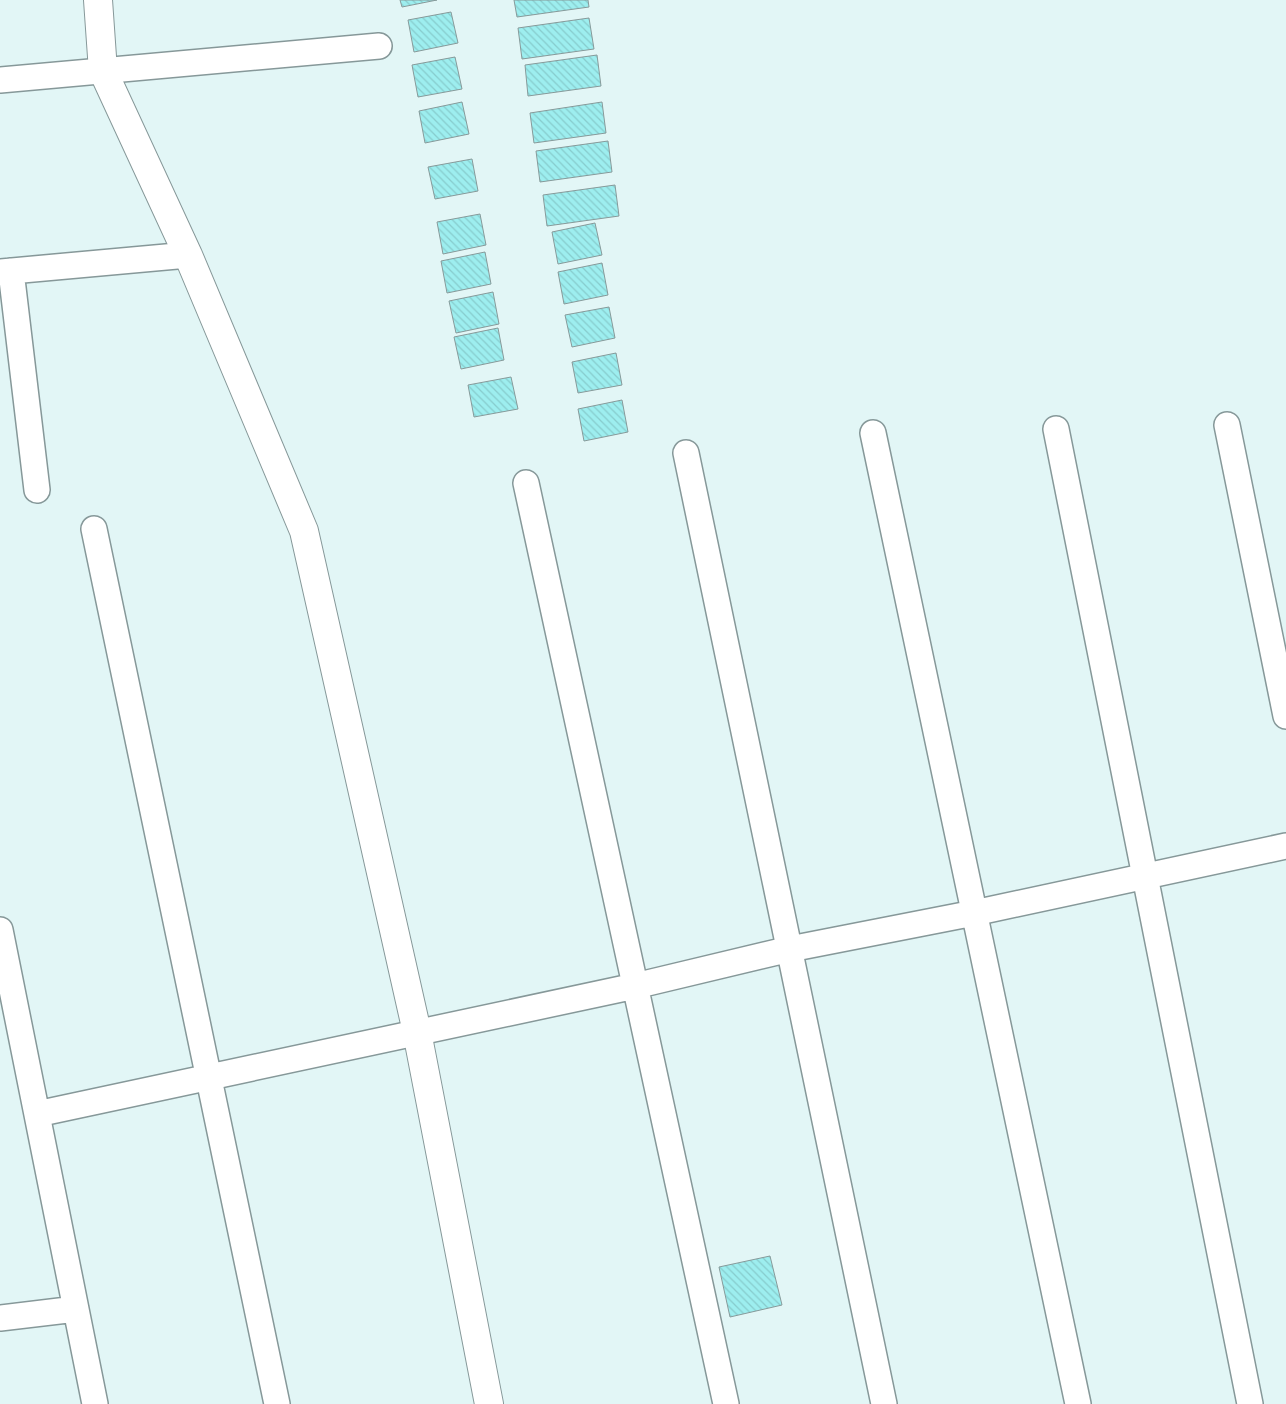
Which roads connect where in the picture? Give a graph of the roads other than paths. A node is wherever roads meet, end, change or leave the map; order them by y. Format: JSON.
{"nodes":[{"id":1,"x":98,"y":0,"type":"edge"},
{"id":2,"x":379,"y":46,"type":"dead end"},
{"id":3,"x":104,"y":71,"type":"junction"},
{"id":4,"x":0,"y":80,"type":"edge"},
{"id":5,"x":188,"y":254,"type":"junction"},
{"id":6,"x":6,"y":271,"type":"edge"},
{"id":7,"x":1227,"y":425,"type":"dead end"},
{"id":8,"x":1056,"y":430,"type":"dead end"},
{"id":9,"x":873,"y":433,"type":"dead end"},
{"id":10,"x":686,"y":453,"type":"dead end"},
{"id":11,"x":526,"y":483,"type":"dead end"},
{"id":12,"x":37,"y":490,"type":"dead end"},
{"id":13,"x":94,"y":529,"type":"dead end"},
{"id":14,"x":1286,"y":716,"type":"edge"},
{"id":15,"x":1286,"y":846,"type":"edge"},
{"id":16,"x":1144,"y":876,"type":"junction"},
{"id":17,"x":974,"y":913,"type":"junction"},
{"id":18,"x":0,"y":930,"type":"edge"},
{"id":19,"x":790,"y":949,"type":"junction"},
{"id":20,"x":635,"y":986,"type":"junction"},
{"id":21,"x":417,"y":1032,"type":"junction"},
{"id":22,"x":209,"y":1078,"type":"junction"},
{"id":23,"x":37,"y":1114,"type":"junction"},
{"id":24,"x":76,"y":1309,"type":"junction"},
{"id":25,"x":0,"y":1318,"type":"edge"},
{"id":26,"x":95,"y":1404,"type":"edge"},
{"id":27,"x":277,"y":1404,"type":"edge"},
{"id":28,"x":489,"y":1404,"type":"edge"},
{"id":29,"x":726,"y":1404,"type":"edge"},
{"id":30,"x":884,"y":1404,"type":"edge"},
{"id":31,"x":1078,"y":1404,"type":"edge"},
{"id":32,"x":1250,"y":1404,"type":"edge"}],
"edges":[{"from":1,"to":3,"type":"street"},
{"from":2,"to":3,"type":"street"},
{"from":3,"to":4,"type":"street"},
{"from":3,"to":5,"type":"street"},
{"from":5,"to":6,"type":"street"},
{"from":5,"to":21,"type":"street"},
{"from":6,"to":12,"type":"street"},
{"from":7,"to":14,"type":"street"},
{"from":8,"to":16,"type":"street"},
{"from":9,"to":17,"type":"street"},
{"from":10,"to":19,"type":"street"},
{"from":11,"to":20,"type":"street"},
{"from":13,"to":22,"type":"street"},
{"from":15,"to":16,"type":"street"},
{"from":16,"to":17,"type":"street"},
{"from":16,"to":32,"type":"street"},
{"from":17,"to":19,"type":"street"},
{"from":17,"to":31,"type":"street"},
{"from":18,"to":23,"type":"street"},
{"from":19,"to":20,"type":"street"},
{"from":19,"to":30,"type":"street"},
{"from":20,"to":21,"type":"street"},
{"from":20,"to":29,"type":"street"},
{"from":21,"to":22,"type":"street"},
{"from":21,"to":28,"type":"street"},
{"from":22,"to":23,"type":"street"},
{"from":22,"to":27,"type":"street"},
{"from":23,"to":24,"type":"street"},
{"from":24,"to":25,"type":"street"},
{"from":24,"to":26,"type":"street"}]}
